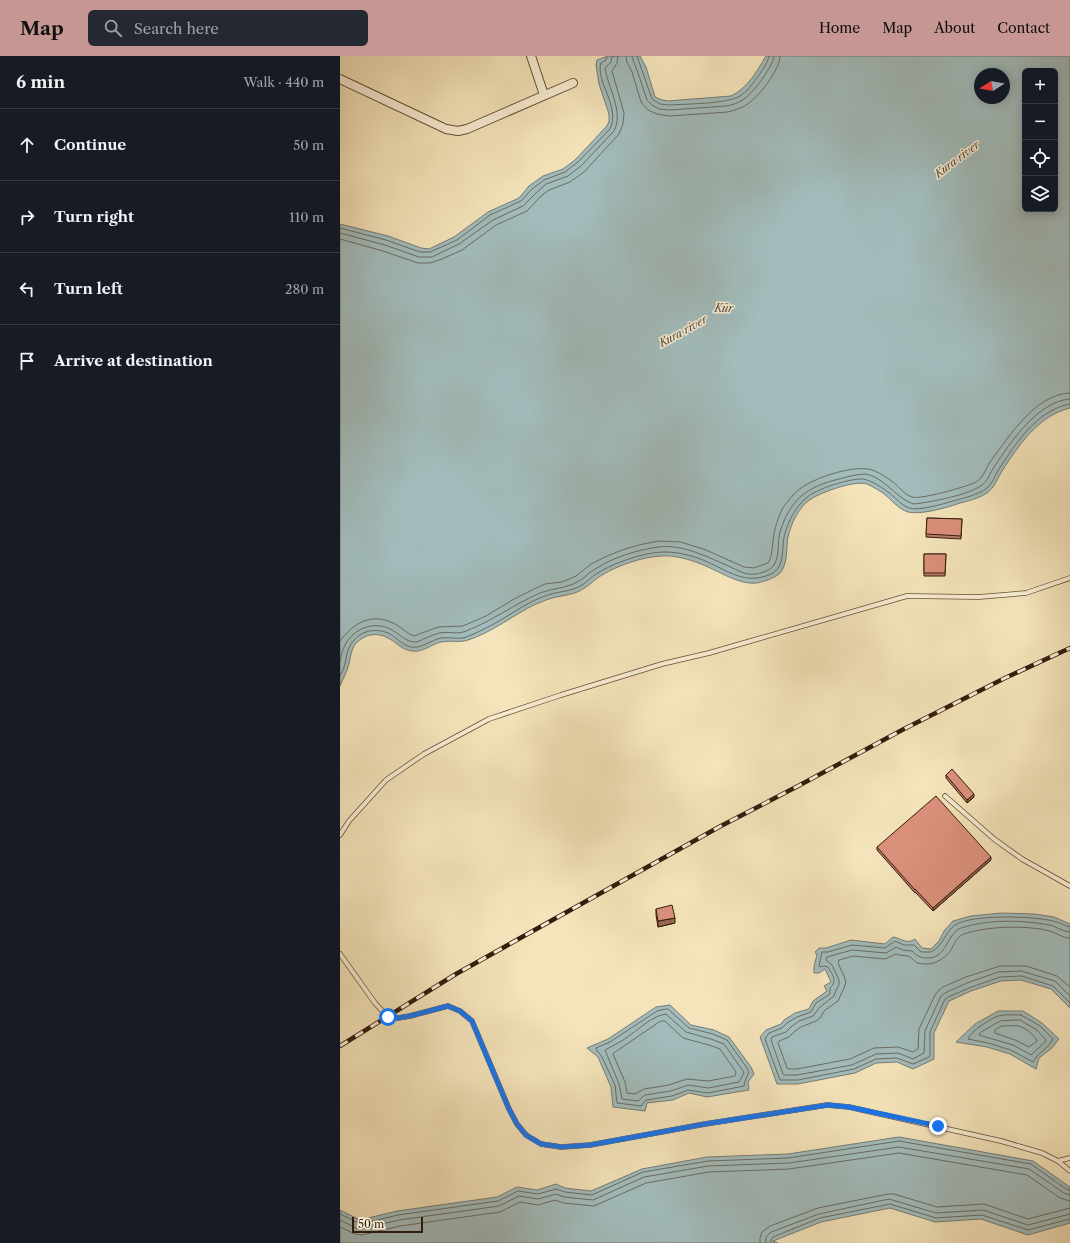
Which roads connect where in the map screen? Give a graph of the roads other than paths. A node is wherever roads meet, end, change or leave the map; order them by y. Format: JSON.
{"nodes":[{"id":1,"x":531,"y":56,"type":"edge"},
{"id":2,"x":340,"y":79,"type":"edge"},
{"id":3,"x":573,"y":83,"type":"dead end"},
{"id":4,"x":544,"y":96,"type":"junction"},
{"id":5,"x":1070,"y":578,"type":"edge"},
{"id":6,"x":945,"y":796,"type":"dead end"},
{"id":7,"x":340,"y":835,"type":"edge"},
{"id":8,"x":1070,"y":886,"type":"edge"},
{"id":9,"x":340,"y":954,"type":"edge"},
{"id":10,"x":1070,"y":1158,"type":"edge"},
{"id":11,"x":1058,"y":1161,"type":"junction"},
{"id":12,"x":1070,"y":1171,"type":"edge"}],
"edges":[{"from":1,"to":4,"type":"street"},
{"from":2,"to":4,"type":"street"},
{"from":3,"to":4,"type":"street"},
{"from":5,"to":7,"type":"lane"},
{"from":6,"to":8,"type":"lane"},
{"from":9,"to":11,"type":"lane"},
{"from":10,"to":11,"type":"lane"},
{"from":11,"to":12,"type":"lane"}]}
